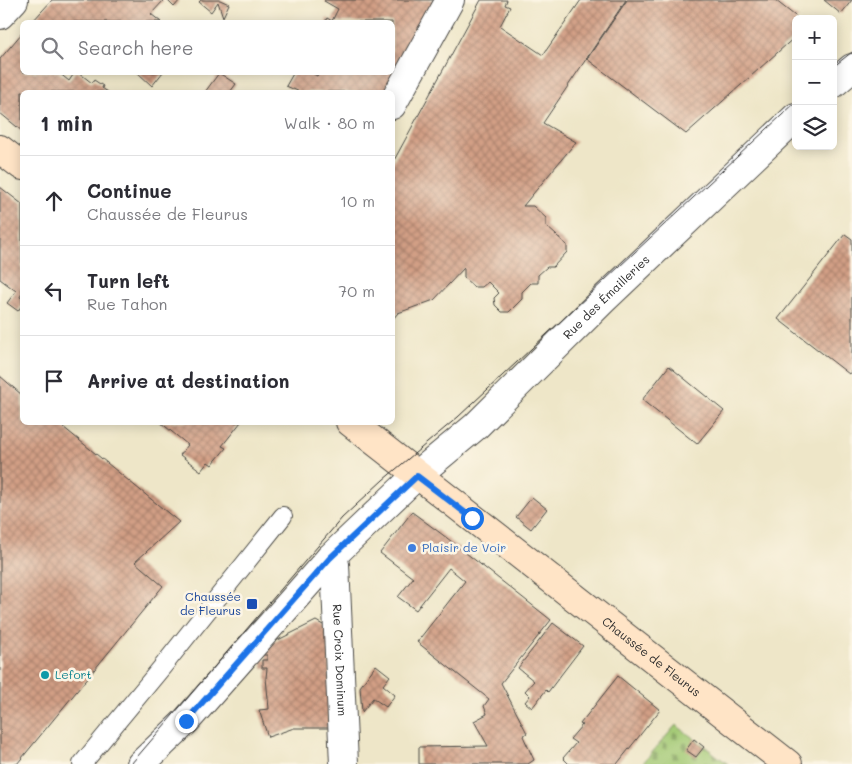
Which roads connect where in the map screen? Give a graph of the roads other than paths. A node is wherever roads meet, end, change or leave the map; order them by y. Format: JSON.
{"nodes":[{"id":1,"x":14,"y":0,"type":"edge"},
{"id":2,"x":450,"y":0,"type":"edge"},
{"id":3,"x":0,"y":15,"type":"edge"},
{"id":4,"x":852,"y":68,"type":"edge"},
{"id":5,"x":837,"y":81,"type":"edge"},
{"id":6,"x":395,"y":100,"type":"edge"},
{"id":7,"x":792,"y":122,"type":"edge"},
{"id":8,"x":0,"y":149,"type":"edge"},
{"id":9,"x":20,"y":164,"type":"edge"},
{"id":10,"x":354,"y":425,"type":"edge"},
{"id":11,"x":417,"y":476,"type":"junction"},
{"id":12,"x":283,"y":516,"type":"dead end"},
{"id":13,"x":330,"y":558,"type":"junction"},
{"id":14,"x":82,"y":764,"type":"edge"},
{"id":15,"x":141,"y":764,"type":"edge"},
{"id":16,"x":344,"y":764,"type":"edge"},
{"id":17,"x":788,"y":764,"type":"edge"}],
"edges":[{"from":1,"to":3,"type":"street"},
{"from":2,"to":6,"type":"street"},
{"from":4,"to":5,"type":"street"},
{"from":7,"to":11,"type":"street","name":"Rue des Émailleries"},
{"from":8,"to":9,"type":"main road"},
{"from":10,"to":11,"type":"main road","name":"Chaussée de Fleurus"},
{"from":11,"to":13,"type":"street","name":"Rue des Émailleries"},
{"from":11,"to":17,"type":"main road","name":"Chaussée de Fleurus"},
{"from":12,"to":14,"type":"lane"},
{"from":13,"to":15,"type":"street","name":"Rue des Émailleries"},
{"from":13,"to":16,"type":"street","name":"Rue Croix Dominum"}]}
